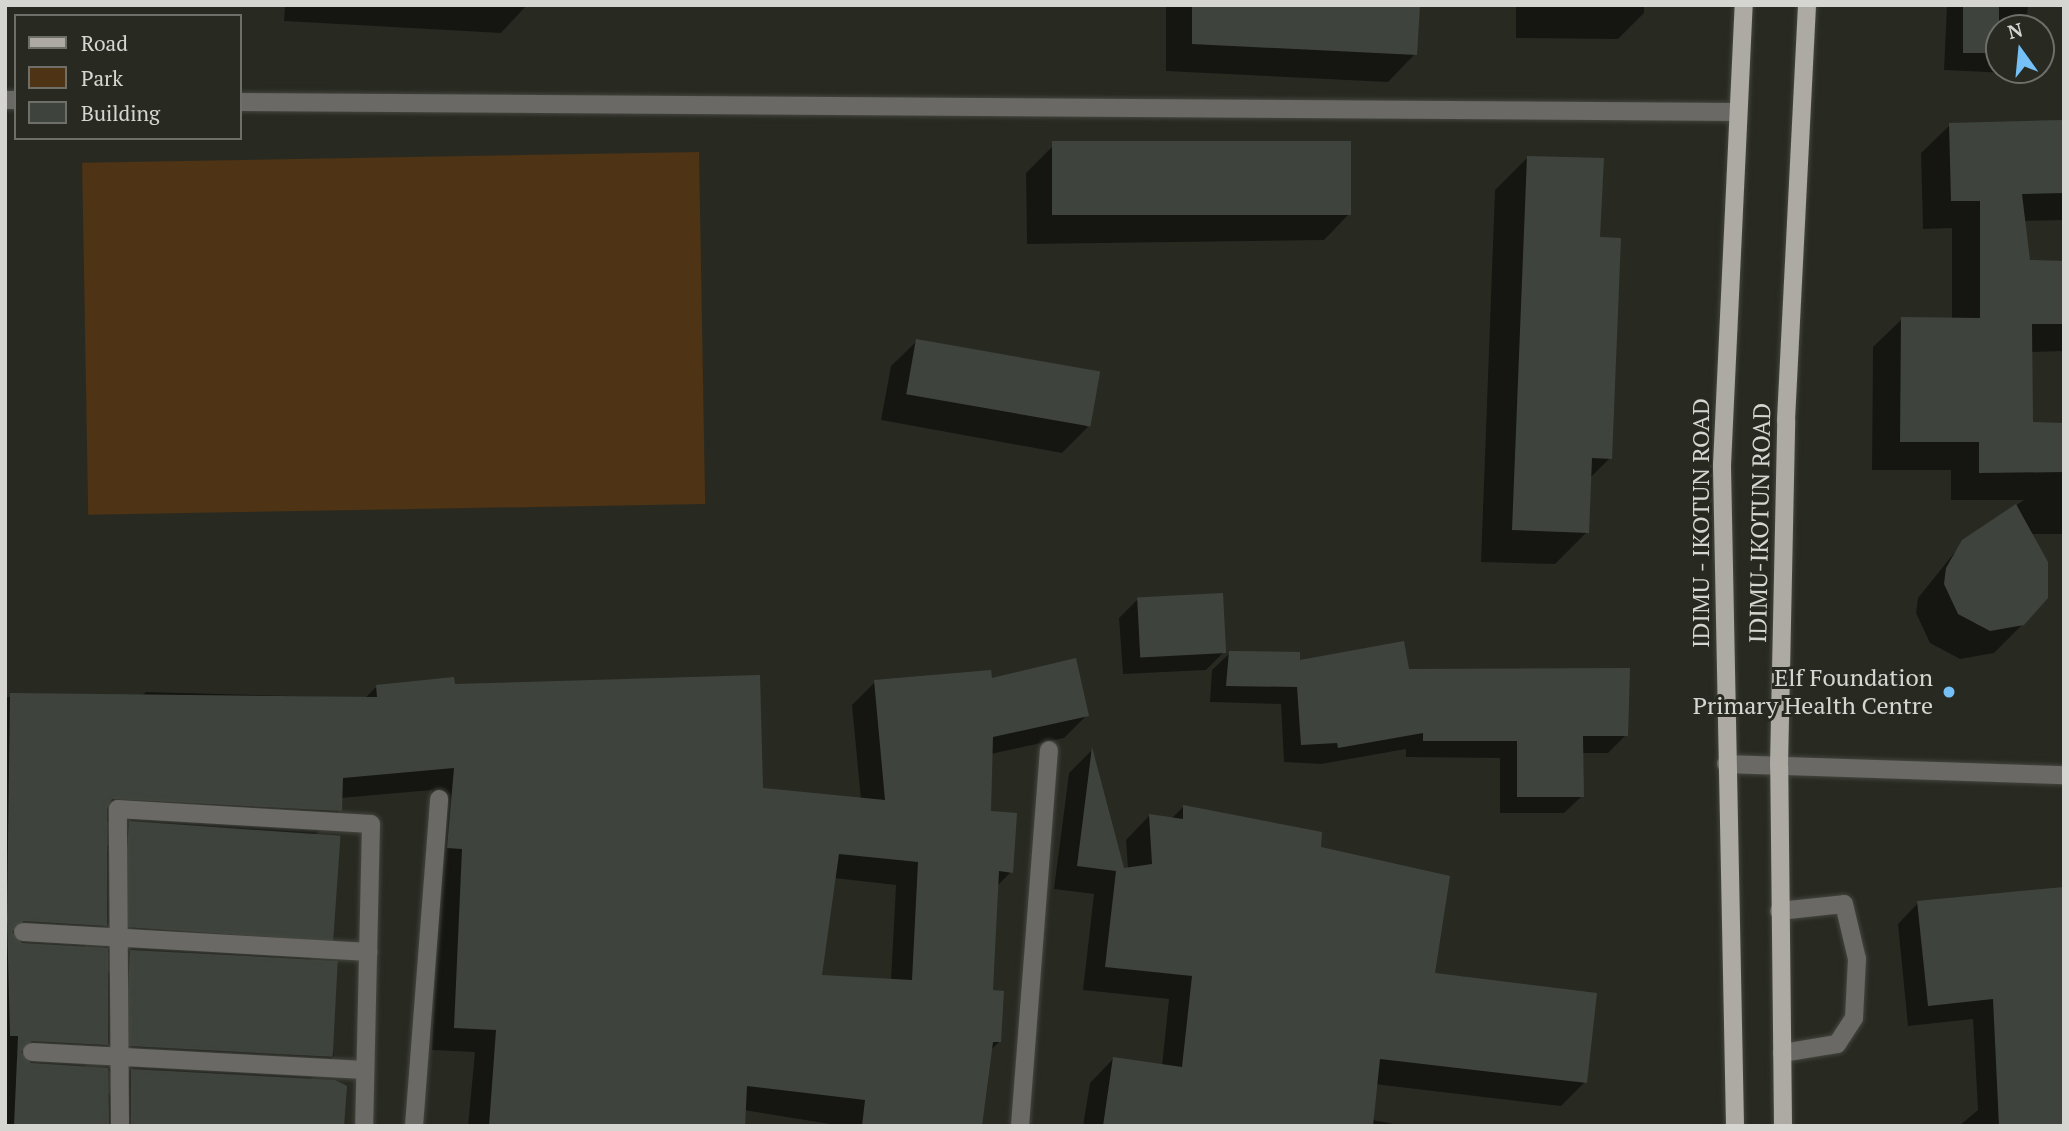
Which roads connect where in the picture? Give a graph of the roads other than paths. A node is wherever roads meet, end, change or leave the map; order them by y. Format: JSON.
{"nodes":[{"id":1,"x":1744,"y":5,"type":"edge"},
{"id":2,"x":1807,"y":5,"type":"edge"},
{"id":3,"x":242,"y":102,"type":"edge"},
{"id":4,"x":1736,"y":112,"type":"junction"},
{"id":5,"x":1049,"y":750,"type":"dead end"},
{"id":6,"x":1726,"y":764,"type":"junction"},
{"id":7,"x":1779,"y":766,"type":"junction"},
{"id":8,"x":2064,"y":775,"type":"edge"},
{"id":9,"x":439,"y":799,"type":"dead end"},
{"id":10,"x":1779,"y":911,"type":"junction"},
{"id":11,"x":23,"y":932,"type":"dead end"},
{"id":12,"x":119,"y":940,"type":"junction"},
{"id":13,"x":368,"y":952,"type":"junction"},
{"id":14,"x":32,"y":1052,"type":"dead end"},
{"id":15,"x":1782,"y":1053,"type":"junction"},
{"id":16,"x":119,"y":1059,"type":"junction"},
{"id":17,"x":365,"y":1070,"type":"junction"},
{"id":18,"x":120,"y":1126,"type":"edge"},
{"id":19,"x":364,"y":1126,"type":"edge"},
{"id":20,"x":414,"y":1126,"type":"edge"},
{"id":21,"x":1020,"y":1126,"type":"edge"},
{"id":22,"x":1735,"y":1126,"type":"edge"},
{"id":23,"x":1783,"y":1126,"type":"edge"}],
"edges":[{"from":1,"to":4,"type":"main road","name":"IDIMU - IKOTUN ROAD"},
{"from":2,"to":7,"type":"main road","name":"IDIMU-IKOTUN ROAD"},
{"from":3,"to":4,"type":"street"},
{"from":4,"to":6,"type":"main road","name":"IDIMU - IKOTUN ROAD"},
{"from":5,"to":21,"type":"street"},
{"from":6,"to":7,"type":"street"},
{"from":6,"to":22,"type":"main road","name":"IDIMU - IKOTUN ROAD"},
{"from":7,"to":8,"type":"street"},
{"from":7,"to":10,"type":"main road","name":"IDIMU-IKOTUN ROAD"},
{"from":9,"to":20,"type":"street"},
{"from":10,"to":15,"type":"main road","name":"IDIMU-IKOTUN ROAD"},
{"from":10,"to":15,"type":"street"},
{"from":11,"to":12,"type":"street"},
{"from":12,"to":13,"type":"street"},
{"from":12,"to":13,"type":"street"},
{"from":12,"to":16,"type":"street"},
{"from":13,"to":17,"type":"street"},
{"from":14,"to":16,"type":"street"},
{"from":15,"to":23,"type":"main road","name":"IDIMU-IKOTUN ROAD"},
{"from":16,"to":17,"type":"street"},
{"from":16,"to":18,"type":"street"},
{"from":17,"to":19,"type":"street"}]}
